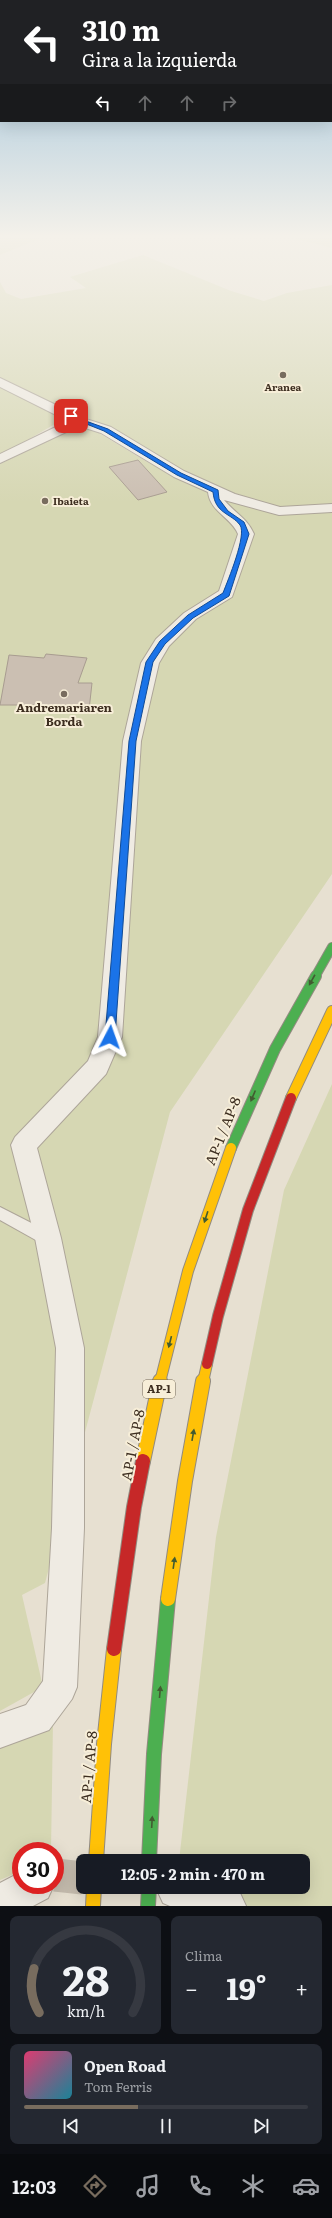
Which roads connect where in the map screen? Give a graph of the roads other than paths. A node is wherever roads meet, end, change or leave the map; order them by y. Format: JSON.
{"nodes":[{"id":1,"x":0,"y":382,"type":"edge"},
{"id":2,"x":78,"y":421,"type":"junction"},
{"id":3,"x":0,"y":458,"type":"edge"},
{"id":4,"x":215,"y":491,"type":"junction"},
{"id":5,"x":332,"y":508,"type":"edge"},
{"id":6,"x":332,"y":947,"type":"edge"},
{"id":7,"x":332,"y":1011,"type":"edge"},
{"id":8,"x":0,"y":1213,"type":"edge"},
{"id":9,"x":48,"y":1238,"type":"junction"},
{"id":10,"x":0,"y":1731,"type":"edge"},
{"id":11,"x":97,"y":1854,"type":"edge"},
{"id":12,"x":150,"y":1854,"type":"edge"},
{"id":13,"x":18,"y":1894,"type":"edge"},
{"id":14,"x":94,"y":1894,"type":"edge"},
{"id":15,"x":158,"y":1894,"type":"edge"},
{"id":16,"x":0,"y":1903,"type":"edge"},
{"id":17,"x":93,"y":1906,"type":"edge"},
{"id":18,"x":227,"y":1906,"type":"edge"}],
"edges":[{"from":1,"to":2,"type":"street"},
{"from":2,"to":3,"type":"street"},
{"from":2,"to":4,"type":"street"},
{"from":4,"to":5,"type":"street"},
{"from":4,"to":9,"type":"street"},
{"from":6,"to":11,"type":"highway","name":"AP-1 / AP-8","number":"AP-1","one_way":true},
{"from":12,"to":7,"type":"highway","one_way":true},
{"from":8,"to":9,"type":"lane"},
{"from":9,"to":10,"type":"street"},
{"from":13,"to":16,"type":"street"},
{"from":14,"to":17,"type":"highway"},
{"from":15,"to":18,"type":"street"}]}
